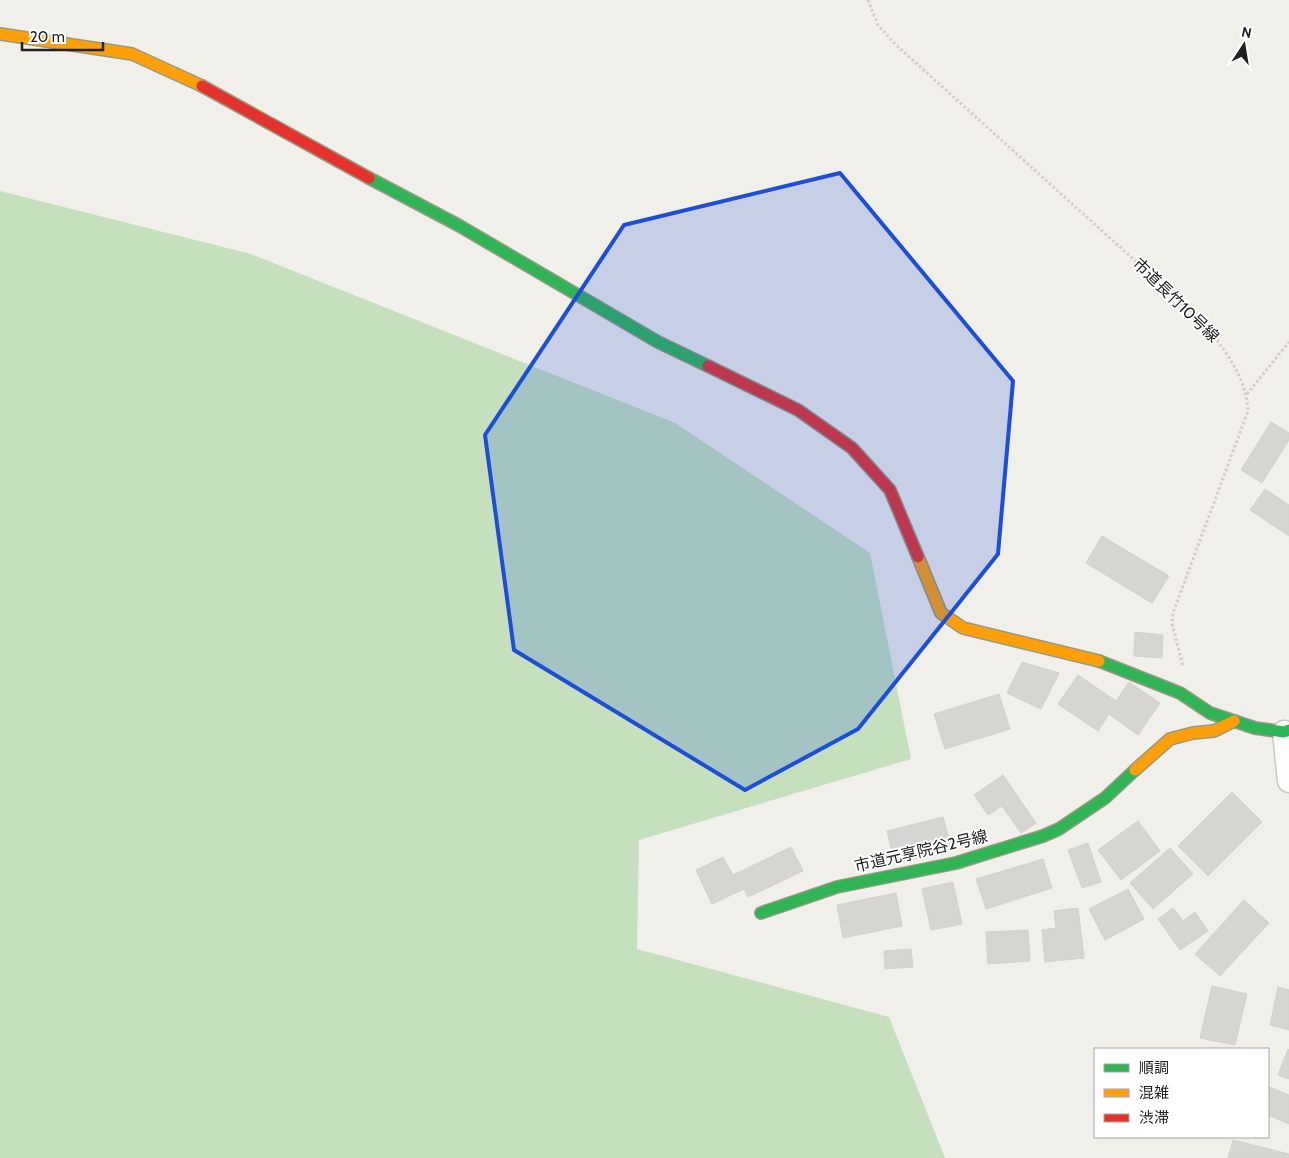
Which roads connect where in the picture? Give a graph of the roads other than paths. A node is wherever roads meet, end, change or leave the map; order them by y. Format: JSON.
{"nodes":[{"id":1,"x":0,"y":34,"type":"edge"},
{"id":2,"x":1234,"y":721,"type":"junction"},
{"id":3,"x":1287,"y":731,"type":"edge"},
{"id":4,"x":1289,"y":781,"type":"edge"},
{"id":5,"x":761,"y":913,"type":"dead end"}],
"edges":[{"from":1,"to":2,"type":"street"},
{"from":2,"to":3,"type":"street"},
{"from":2,"to":5,"type":"street","name":"市道元享院谷2号線"},
{"from":3,"to":4,"type":"street"}]}
